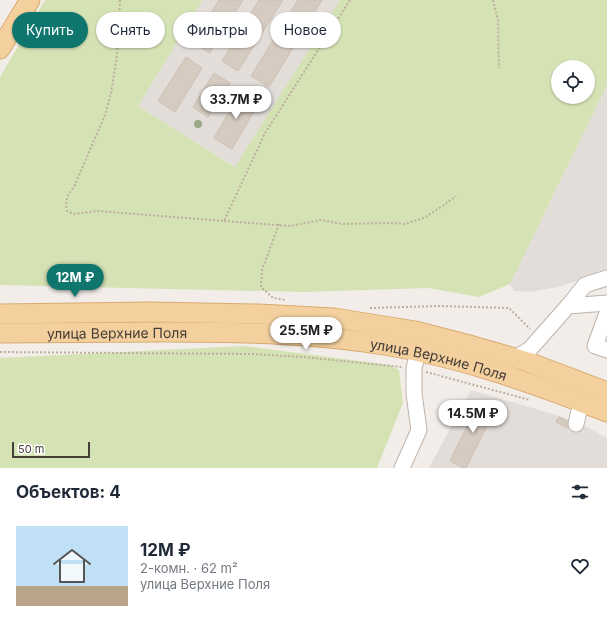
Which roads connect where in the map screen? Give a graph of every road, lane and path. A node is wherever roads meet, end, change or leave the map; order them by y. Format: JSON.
{"nodes":[{"id":1,"x":30,"y":0,"type":"edge"},
{"id":2,"x":120,"y":0,"type":"edge"},
{"id":3,"x":350,"y":0,"type":"edge"},
{"id":4,"x":493,"y":0,"type":"edge"},
{"id":5,"x":0,"y":49,"type":"edge"},
{"id":6,"x":499,"y":68,"type":"dead end"},
{"id":7,"x":456,"y":196,"type":"dead end"},
{"id":8,"x":224,"y":221,"type":"junction"},
{"id":9,"x":279,"y":224,"type":"junction"},
{"id":10,"x":607,"y":278,"type":"edge"},
{"id":11,"x":287,"y":300,"type":"dead end"},
{"id":12,"x":607,"y":303,"type":"edge"},
{"id":13,"x":568,"y":306,"type":"junction"},
{"id":14,"x":369,"y":308,"type":"dead end"},
{"id":15,"x":607,"y":313,"type":"edge"},
{"id":16,"x":0,"y":314,"type":"edge"},
{"id":17,"x":0,"y":333,"type":"edge"},
{"id":18,"x":538,"y":340,"type":"junction"},
{"id":19,"x":607,"y":350,"type":"edge"},
{"id":20,"x":0,"y":352,"type":"edge"},
{"id":21,"x":515,"y":358,"type":"junction"},
{"id":22,"x":416,"y":360,"type":"junction"},
{"id":23,"x":607,"y":392,"type":"edge"},
{"id":24,"x":533,"y":401,"type":"dead end"},
{"id":25,"x":581,"y":402,"type":"junction"},
{"id":26,"x":607,"y":412,"type":"edge"},
{"id":27,"x":576,"y":424,"type":"dead end"},
{"id":28,"x":402,"y":468,"type":"edge"}],
"edges":[{"from":1,"to":5,"type":"main road"},
{"from":2,"to":8,"type":"path"},
{"from":3,"to":8,"type":"path"},
{"from":4,"to":6,"type":"path"},
{"from":7,"to":9,"type":"path"},
{"from":8,"to":9,"type":"path"},
{"from":9,"to":11,"type":"path"},
{"from":10,"to":13,"type":"lane"},
{"from":12,"to":13,"type":"lane"},
{"from":13,"to":18,"type":"lane"},
{"from":14,"to":18,"type":"path"},
{"from":15,"to":19,"type":"lane"},
{"from":16,"to":21,"type":"main road","name":"улица Верхние Поля"},
{"from":17,"to":22,"type":"main road","name":"улица Верхние Поля"},
{"from":18,"to":21,"type":"lane"},
{"from":20,"to":22,"type":"path"},
{"from":21,"to":23,"type":"main road","name":"улица Верхние Поля"},
{"from":22,"to":24,"type":"path"},
{"from":22,"to":25,"type":"main road","name":"улица Верхние Поля"},
{"from":22,"to":28,"type":"lane"},
{"from":25,"to":26,"type":"main road","name":"улица Верхние Поля"},
{"from":25,"to":27,"type":"lane"}]}
